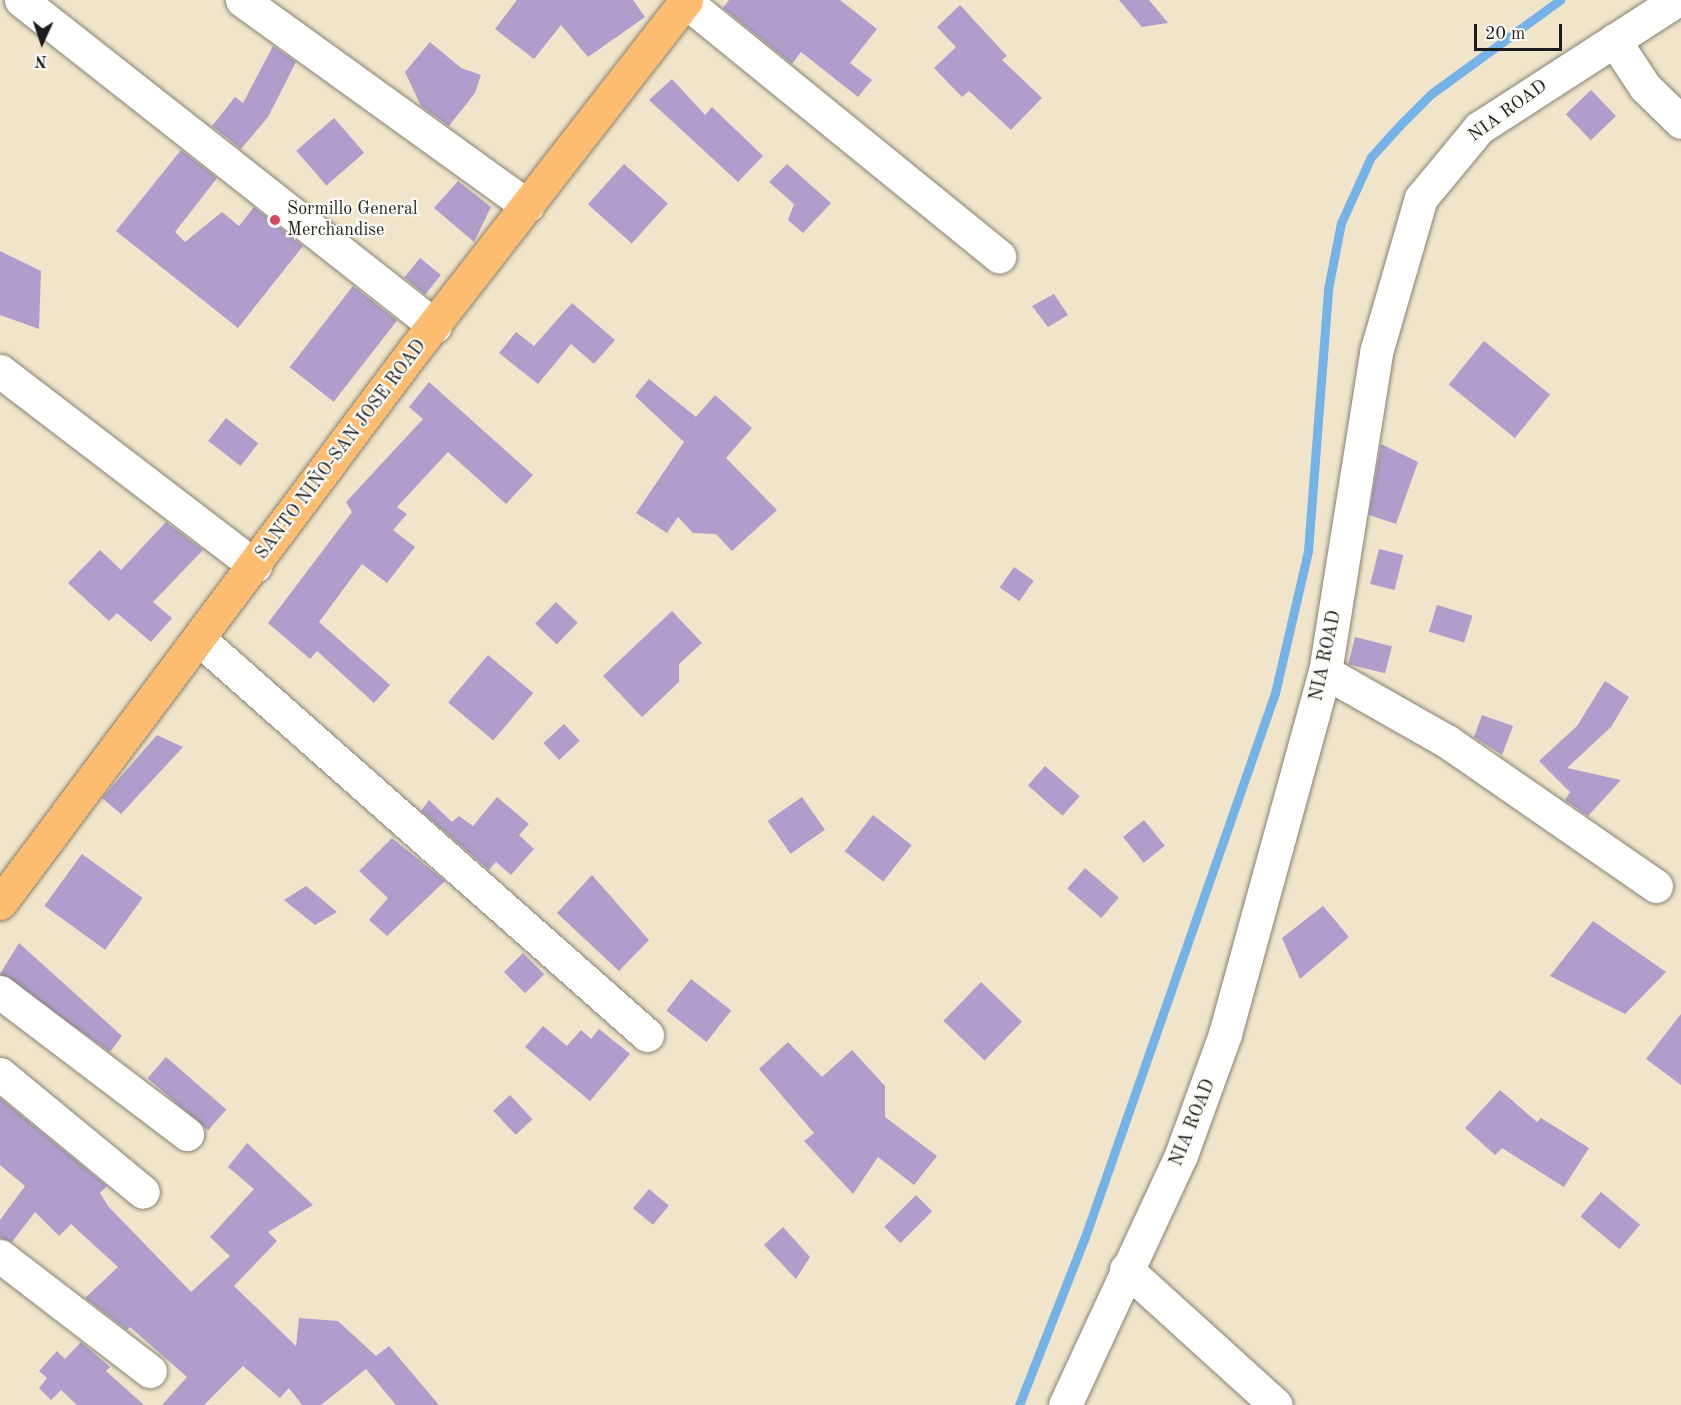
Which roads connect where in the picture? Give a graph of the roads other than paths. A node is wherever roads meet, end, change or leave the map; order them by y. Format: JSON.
{"nodes":[{"id":1,"x":21,"y":0,"type":"edge"},
{"id":2,"x":242,"y":0,"type":"edge"},
{"id":3,"x":686,"y":0,"type":"edge"},
{"id":4,"x":1677,"y":0,"type":"edge"},
{"id":5,"x":1614,"y":40,"type":"junction"},
{"id":6,"x":1681,"y":122,"type":"edge"},
{"id":7,"x":528,"y":206,"type":"junction"},
{"id":8,"x":999,"y":256,"type":"dead end"},
{"id":9,"x":435,"y":326,"type":"junction"},
{"id":10,"x":0,"y":371,"type":"edge"},
{"id":11,"x":255,"y":566,"type":"junction"},
{"id":12,"x":199,"y":639,"type":"junction"},
{"id":13,"x":1325,"y":672,"type":"junction"},
{"id":14,"x":1656,"y":886,"type":"dead end"},
{"id":15,"x":0,"y":903,"type":"edge"},
{"id":16,"x":0,"y":992,"type":"edge"},
{"id":17,"x":647,"y":1035,"type":"dead end"},
{"id":18,"x":0,"y":1074,"type":"edge"},
{"id":19,"x":187,"y":1134,"type":"dead end"},
{"id":20,"x":143,"y":1192,"type":"dead end"},
{"id":21,"x":0,"y":1256,"type":"edge"},
{"id":22,"x":1126,"y":1269,"type":"junction"},
{"id":23,"x":150,"y":1371,"type":"dead end"},
{"id":24,"x":1065,"y":1405,"type":"edge"},
{"id":25,"x":1276,"y":1405,"type":"edge"}],
"edges":[{"from":1,"to":9,"type":"street"},
{"from":2,"to":7,"type":"street"},
{"from":3,"to":7,"type":"main road","name":"SANTO NIÑO-SAN JOSE ROAD"},
{"from":3,"to":8,"type":"street"},
{"from":4,"to":5,"type":"street","name":"NIA ROAD"},
{"from":5,"to":6,"type":"street"},
{"from":5,"to":13,"type":"street","name":"NIA ROAD"},
{"from":7,"to":9,"type":"main road","name":"SANTO NIÑO-SAN JOSE ROAD"},
{"from":9,"to":11,"type":"main road","name":"SANTO NIÑO-SAN JOSE ROAD"},
{"from":10,"to":11,"type":"street"},
{"from":11,"to":12,"type":"main road","name":"SANTO NIÑO-SAN JOSE ROAD"},
{"from":12,"to":15,"type":"main road","name":"SANTO NIÑO-SAN JOSE ROAD"},
{"from":12,"to":17,"type":"street"},
{"from":13,"to":14,"type":"street"},
{"from":13,"to":22,"type":"street","name":"NIA ROAD"},
{"from":16,"to":19,"type":"street"},
{"from":18,"to":20,"type":"street"},
{"from":21,"to":23,"type":"street"},
{"from":22,"to":24,"type":"street","name":"NIA ROAD"},
{"from":22,"to":25,"type":"street"}]}
